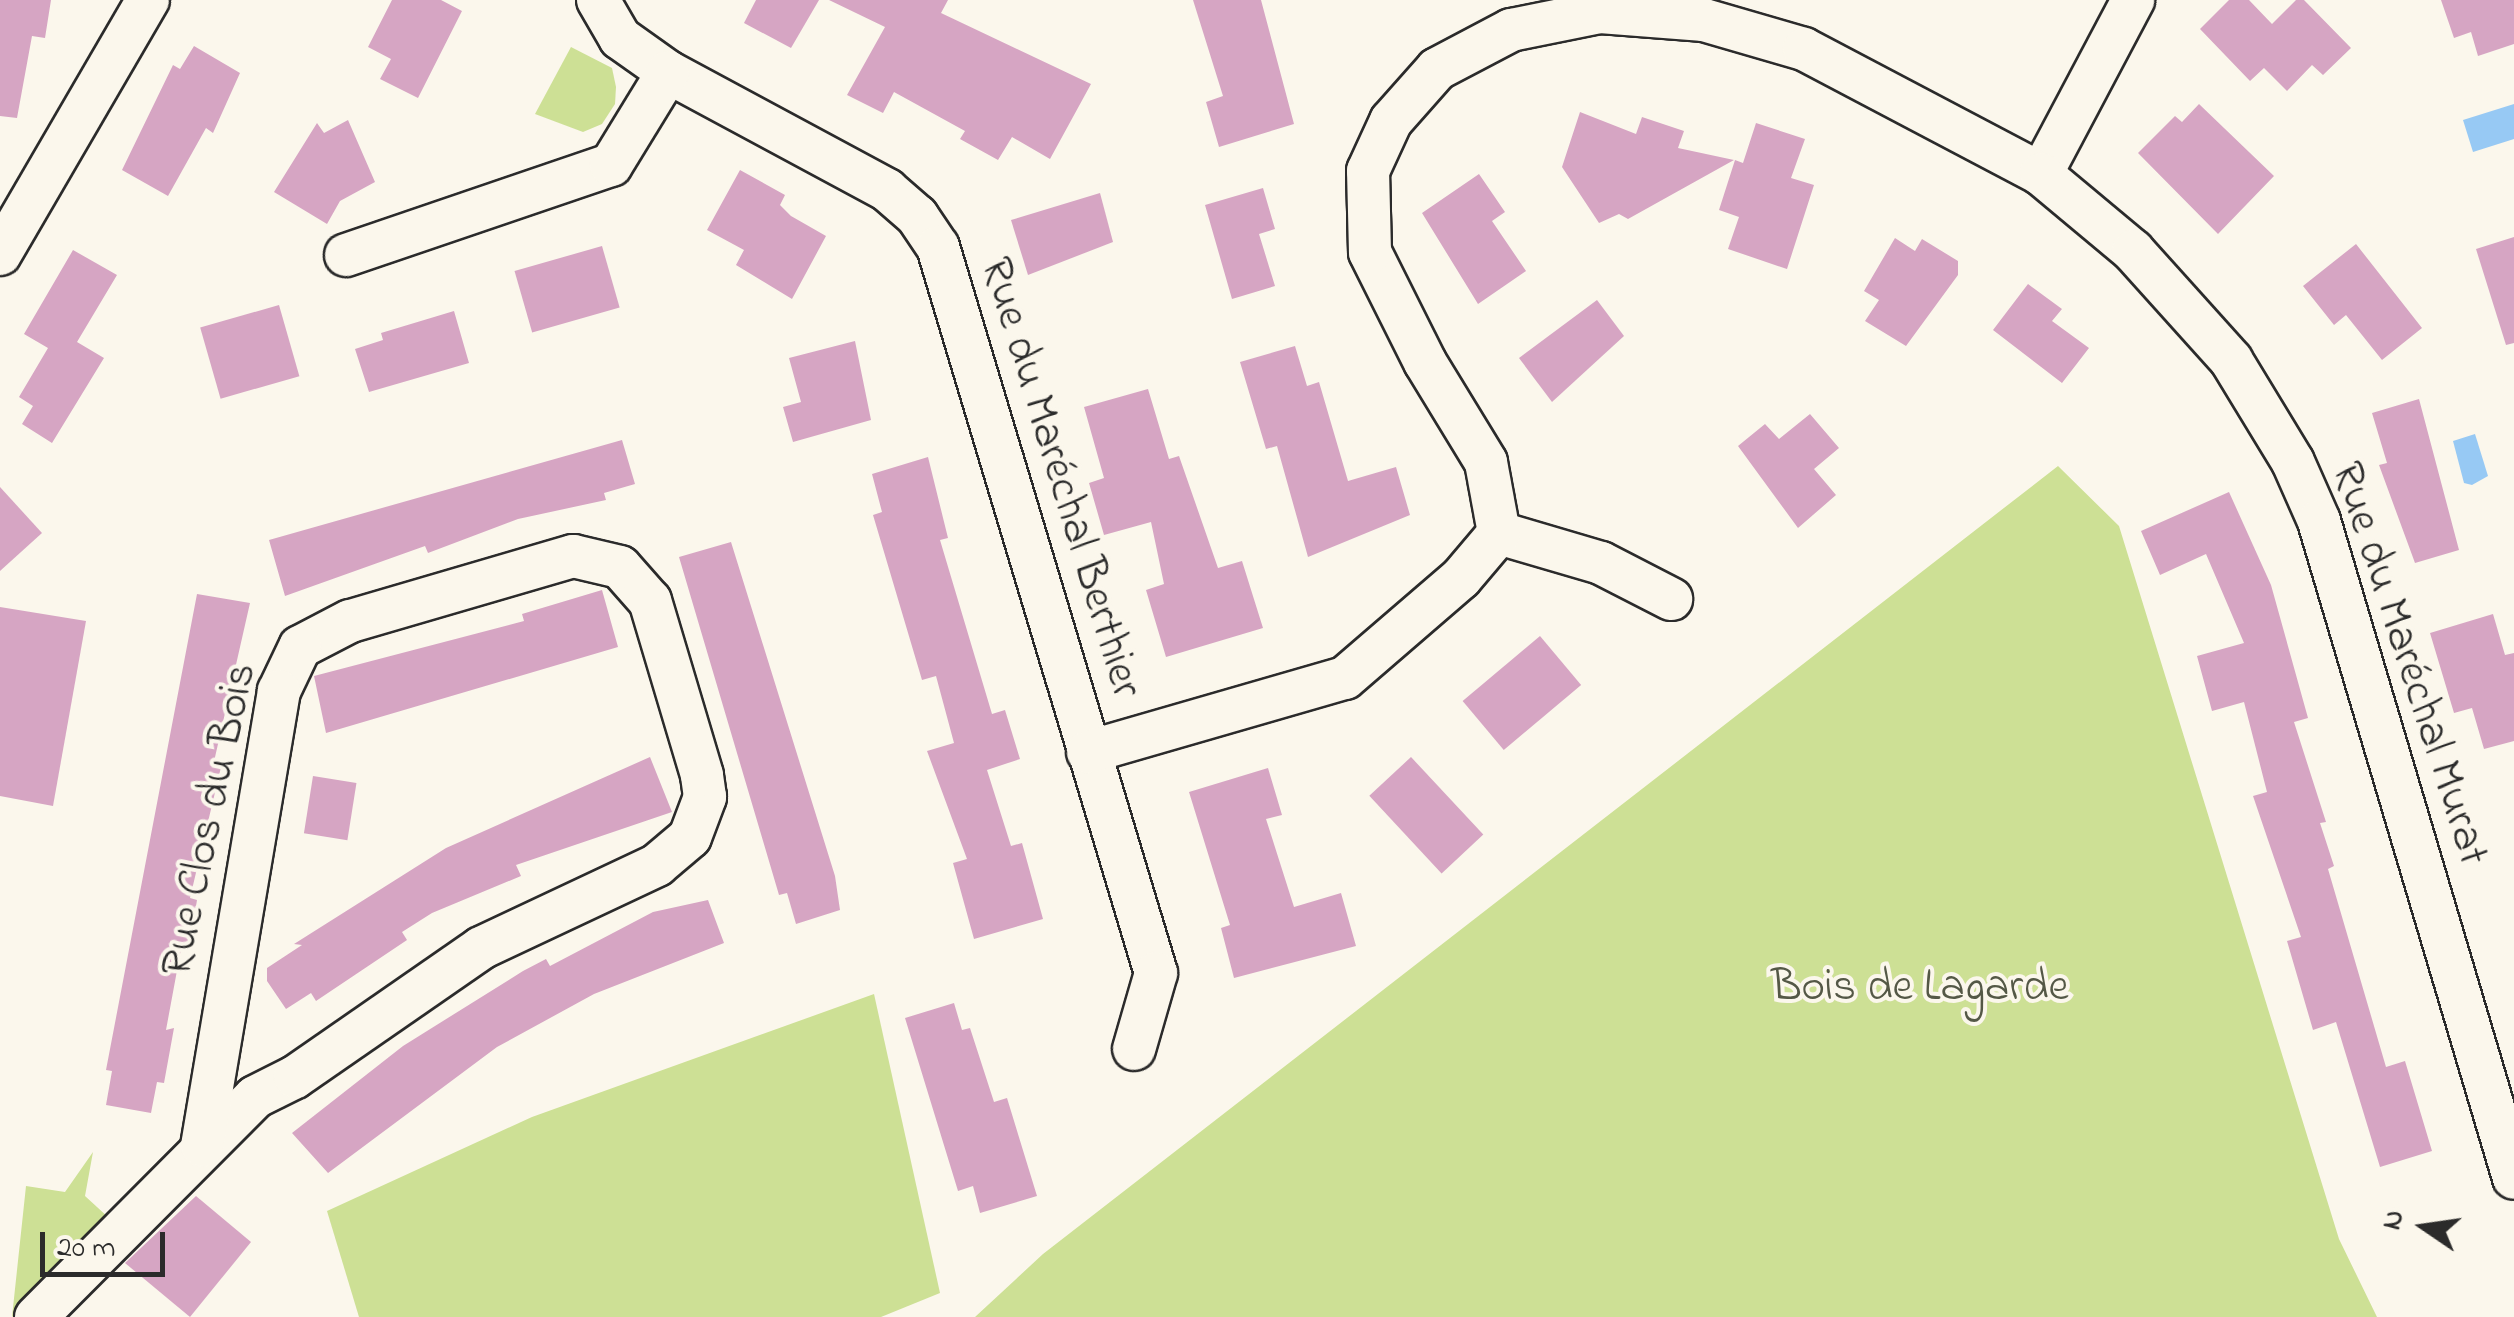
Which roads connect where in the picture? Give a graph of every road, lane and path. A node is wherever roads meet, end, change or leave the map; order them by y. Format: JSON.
{"nodes":[{"id":1,"x":148,"y":0,"type":"edge"},
{"id":2,"x":598,"y":0,"type":"edge"},
{"id":3,"x":2133,"y":0,"type":"edge"},
{"id":4,"x":668,"y":72,"type":"junction"},
{"id":5,"x":2041,"y":174,"type":"junction"},
{"id":6,"x":0,"y":254,"type":"edge"},
{"id":7,"x":346,"y":255,"type":"dead end"},
{"id":8,"x":1499,"y":533,"type":"junction"},
{"id":9,"x":1672,"y":599,"type":"dead end"},
{"id":10,"x":1088,"y":752,"type":"junction"},
{"id":11,"x":1134,"y":1049,"type":"dead end"},
{"id":12,"x":202,"y":1146,"type":"junction"},
{"id":13,"x":2514,"y":1178,"type":"edge"},
{"id":14,"x":36,"y":1317,"type":"edge"}],
"edges":[{"from":1,"to":6,"type":"street"},
{"from":2,"to":4,"type":"street","name":"Rue du Maréchal Berthier"},
{"from":3,"to":5,"type":"street"},
{"from":4,"to":7,"type":"street"},
{"from":4,"to":10,"type":"street","name":"Rue du Maréchal Berthier"},
{"from":5,"to":8,"type":"street","name":"Rue du Maréchal Murat"},
{"from":5,"to":13,"type":"street","name":"Rue du Maréchal Murat"},
{"from":8,"to":9,"type":"street"},
{"from":8,"to":10,"type":"street"},
{"from":10,"to":11,"type":"street","name":"Rue du Maréchal Berthier"},
{"from":12,"to":12,"type":"street","name":"Rue Clos du Bois"},
{"from":12,"to":14,"type":"street","name":"Rue Clos du Bois"}]}
